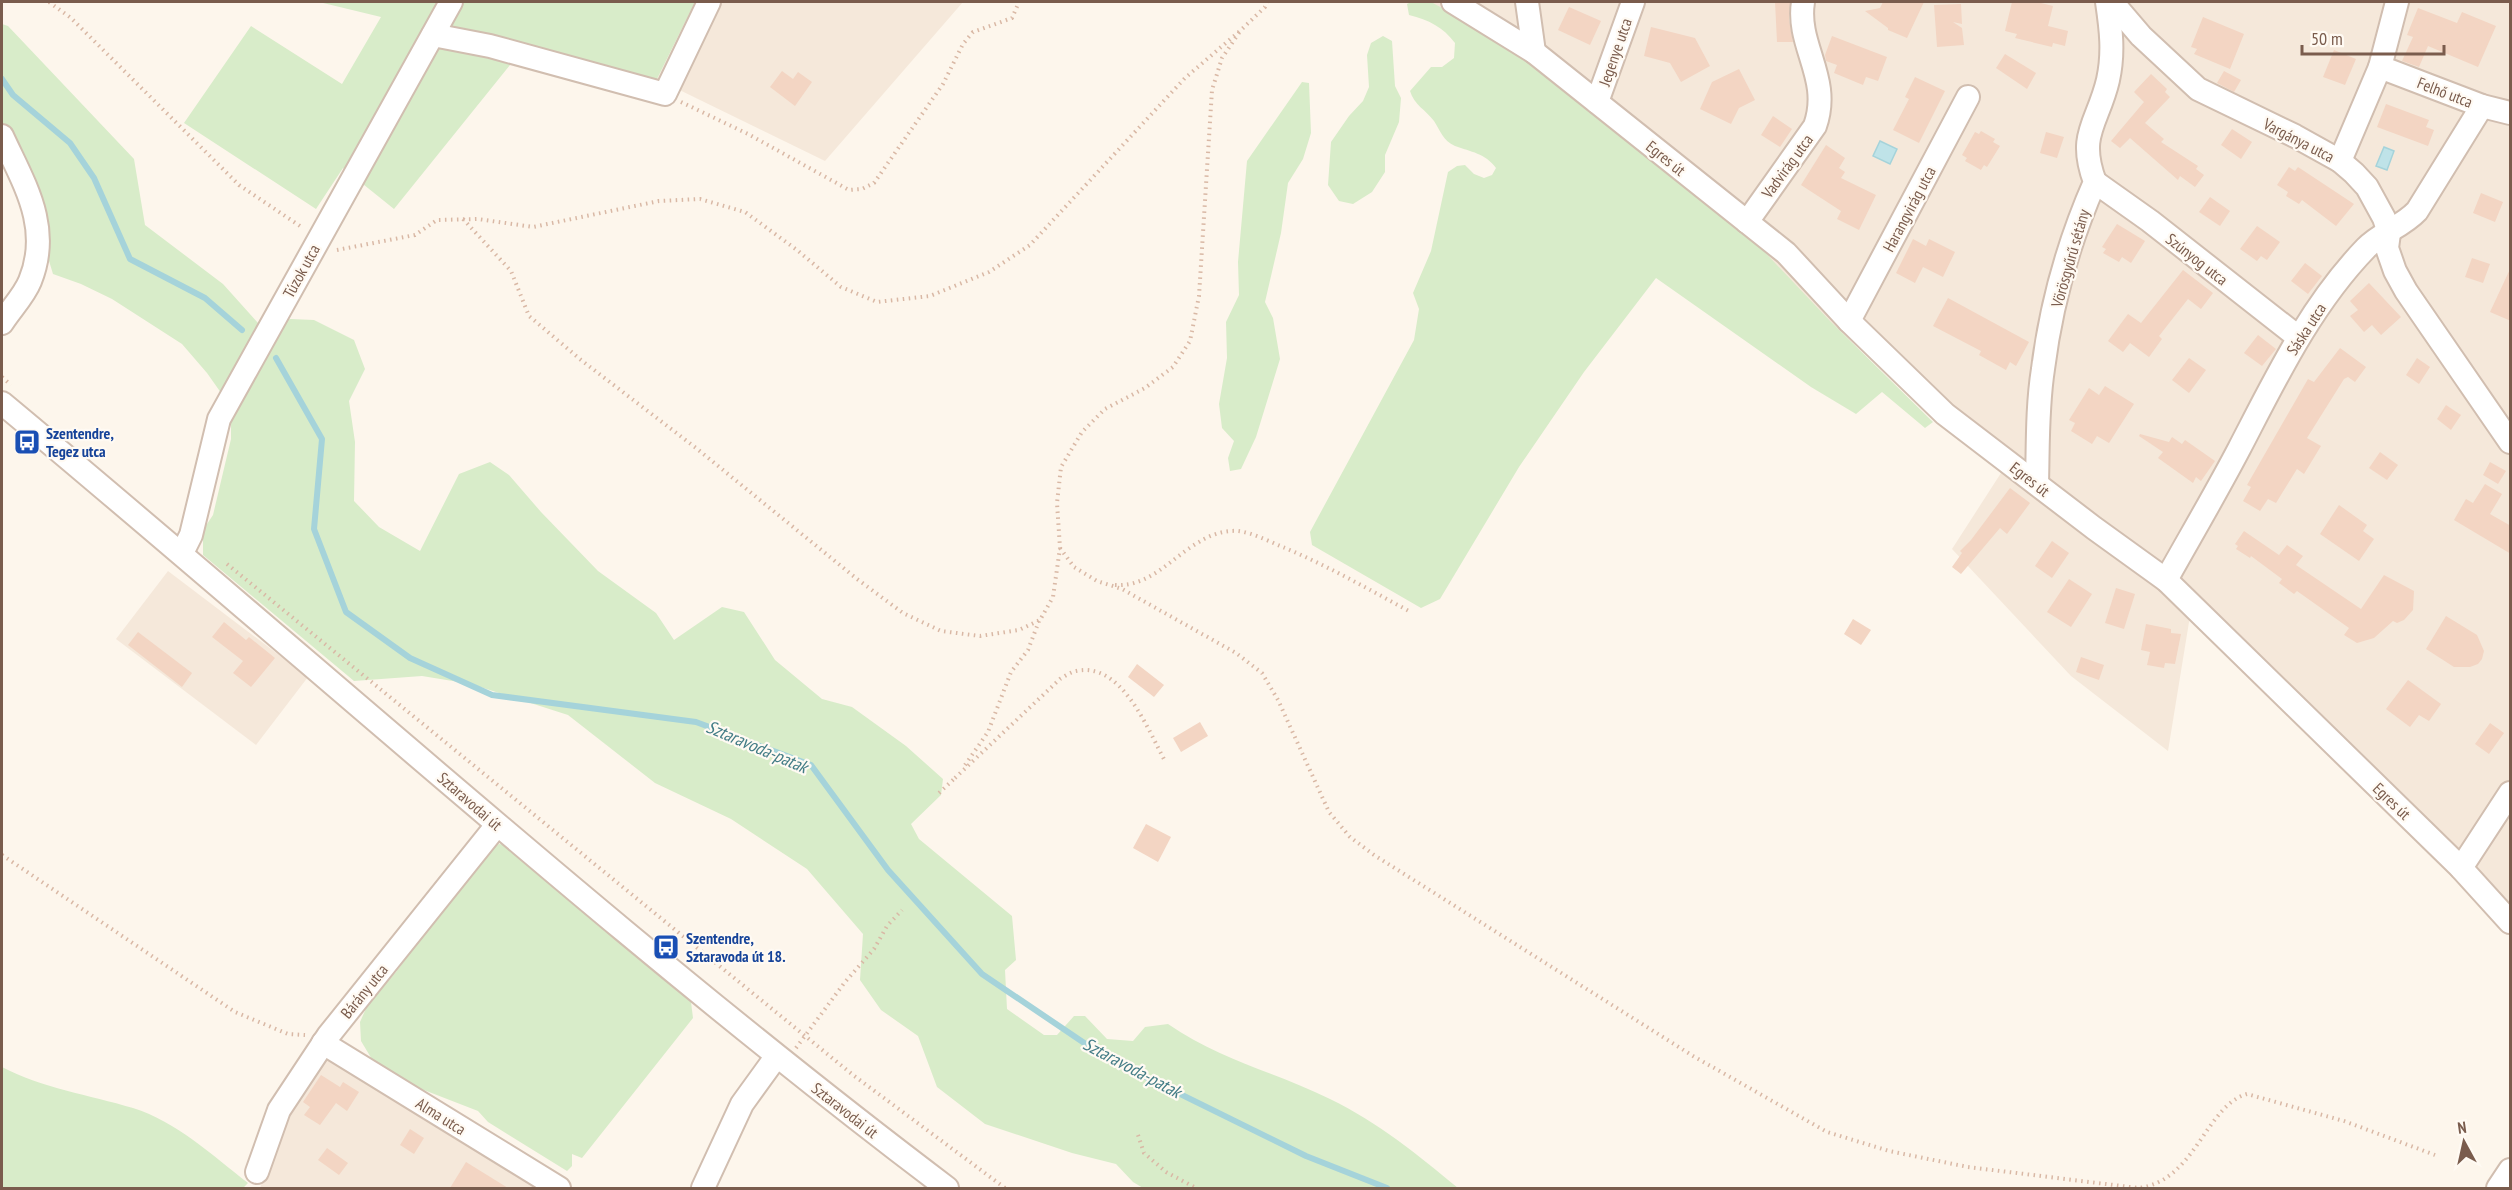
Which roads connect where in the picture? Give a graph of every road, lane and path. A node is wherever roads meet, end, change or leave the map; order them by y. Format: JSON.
{"nodes":[{"id":1,"x":49,"y":2,"type":"edge"},
{"id":2,"x":451,"y":2,"type":"edge"},
{"id":3,"x":709,"y":2,"type":"edge"},
{"id":4,"x":1019,"y":2,"type":"edge"},
{"id":5,"x":1267,"y":2,"type":"edge"},
{"id":6,"x":1453,"y":2,"type":"edge"},
{"id":7,"x":1527,"y":2,"type":"edge"},
{"id":8,"x":1633,"y":2,"type":"edge"},
{"id":9,"x":1803,"y":2,"type":"edge"},
{"id":10,"x":2110,"y":2,"type":"edge"},
{"id":11,"x":2397,"y":2,"type":"edge"},
{"id":12,"x":1241,"y":30,"type":"junction"},
{"id":13,"x":432,"y":34,"type":"junction"},
{"id":14,"x":1534,"y":52,"type":"junction"},
{"id":15,"x":2380,"y":67,"type":"junction"},
{"id":16,"x":664,"y":94,"type":"junction"},
{"id":17,"x":1968,"y":97,"type":"dead end"},
{"id":18,"x":1597,"y":102,"type":"junction"},
{"id":19,"x":2482,"y":106,"type":"junction"},
{"id":20,"x":2511,"y":113,"type":"edge"},
{"id":21,"x":2,"y":136,"type":"edge"},
{"id":22,"x":2340,"y":161,"type":"junction"},
{"id":23,"x":2095,"y":182,"type":"junction"},
{"id":24,"x":463,"y":219,"type":"junction"},
{"id":25,"x":1747,"y":222,"type":"junction"},
{"id":26,"x":2389,"y":233,"type":"junction"},
{"id":27,"x":313,"y":249,"type":"junction"},
{"id":28,"x":1849,"y":321,"type":"junction"},
{"id":29,"x":2,"y":323,"type":"edge"},
{"id":30,"x":2298,"y":337,"type":"junction"},
{"id":31,"x":2,"y":377,"type":"edge"},
{"id":32,"x":11,"y":397,"type":"edge"},
{"id":33,"x":2511,"y":442,"type":"edge"},
{"id":34,"x":2037,"y":484,"type":"junction"},
{"id":35,"x":1060,"y":548,"type":"junction"},
{"id":36,"x":182,"y":553,"type":"junction"},
{"id":37,"x":219,"y":557,"type":"dead end"},
{"id":38,"x":2166,"y":580,"type":"junction"},
{"id":39,"x":1108,"y":584,"type":"junction"},
{"id":40,"x":1409,"y":611,"type":"dead end"},
{"id":41,"x":1040,"y":620,"type":"junction"},
{"id":42,"x":1165,"y":761,"type":"dead end"},
{"id":43,"x":955,"y":778,"type":"junction"},
{"id":44,"x":939,"y":793,"type":"dead end"},
{"id":45,"x":2511,"y":793,"type":"edge"},
{"id":46,"x":497,"y":825,"type":"junction"},
{"id":47,"x":2,"y":855,"type":"edge"},
{"id":48,"x":2461,"y":868,"type":"junction"},
{"id":49,"x":902,"y":910,"type":"dead end"},
{"id":50,"x":2511,"y":922,"type":"edge"},
{"id":51,"x":806,"y":1036,"type":"junction"},
{"id":52,"x":326,"y":1040,"type":"junction"},
{"id":53,"x":781,"y":1060,"type":"junction"},
{"id":54,"x":1138,"y":1135,"type":"dead end"},
{"id":55,"x":2435,"y":1155,"type":"dead end"},
{"id":56,"x":2511,"y":1170,"type":"edge"},
{"id":57,"x":257,"y":1172,"type":"dead end"},
{"id":58,"x":559,"y":1188,"type":"edge"},
{"id":59,"x":703,"y":1188,"type":"edge"},
{"id":60,"x":947,"y":1188,"type":"edge"},
{"id":61,"x":1005,"y":1188,"type":"edge"},
{"id":62,"x":1196,"y":1188,"type":"edge"},
{"id":63,"x":2498,"y":1188,"type":"edge"}],
"edges":[{"from":1,"to":27,"type":"path"},
{"from":2,"to":13,"type":"street","name":"Túzok utca"},
{"from":3,"to":16,"type":"street"},
{"from":4,"to":16,"type":"path"},
{"from":5,"to":12,"type":"path"},
{"from":6,"to":14,"type":"street","name":"Egres út"},
{"from":7,"to":14,"type":"street"},
{"from":8,"to":18,"type":"street","name":"Jegenye utca"},
{"from":9,"to":25,"type":"street","name":"Vadvirág utca"},
{"from":10,"to":22,"type":"street","name":"Vargánya utca"},
{"from":10,"to":23,"type":"street"},
{"from":11,"to":15,"type":"street"},
{"from":12,"to":24,"type":"path"},
{"from":12,"to":35,"type":"path"},
{"from":13,"to":16,"type":"street"},
{"from":13,"to":27,"type":"street","name":"Túzok utca"},
{"from":14,"to":18,"type":"street","name":"Egres út"},
{"from":15,"to":19,"type":"street","name":"Felhő utca"},
{"from":15,"to":22,"type":"street"},
{"from":17,"to":28,"type":"street","name":"Harangvirág utca"},
{"from":18,"to":25,"type":"street","name":"Egres út"},
{"from":19,"to":20,"type":"street","name":"Felhő utca"},
{"from":19,"to":26,"type":"street","name":"Sáska utca"},
{"from":21,"to":29,"type":"street"},
{"from":22,"to":26,"type":"street","name":"Vargánya utca"},
{"from":23,"to":30,"type":"street","name":"Szúnyog utca"},
{"from":23,"to":34,"type":"street","name":"Vörösgyűrű sétány"},
{"from":24,"to":27,"type":"path"},
{"from":24,"to":41,"type":"path"},
{"from":25,"to":28,"type":"street","name":"Egres út"},
{"from":26,"to":30,"type":"street","name":"Sáska utca"},
{"from":26,"to":33,"type":"street","name":"Vargánya utca"},
{"from":27,"to":36,"type":"street","name":"Túzok utca"},
{"from":28,"to":34,"type":"street","name":"Egres út"},
{"from":30,"to":38,"type":"street","name":"Sáska utca"},
{"from":31,"to":32,"type":"path"},
{"from":32,"to":36,"type":"street","name":"Sztaravodai út"},
{"from":34,"to":38,"type":"street","name":"Egres út"},
{"from":35,"to":39,"type":"path"},
{"from":35,"to":41,"type":"path"},
{"from":36,"to":46,"type":"street","name":"Sztaravodai út"},
{"from":37,"to":51,"type":"path"},
{"from":38,"to":48,"type":"street","name":"Egres út"},
{"from":39,"to":40,"type":"path"},
{"from":39,"to":55,"type":"path"},
{"from":41,"to":43,"type":"path"},
{"from":42,"to":43,"type":"path"},
{"from":43,"to":44,"type":"path"},
{"from":45,"to":48,"type":"street"},
{"from":46,"to":52,"type":"street","name":"Bárány utca"},
{"from":46,"to":53,"type":"street","name":"Sztaravodai út"},
{"from":47,"to":52,"type":"path"},
{"from":48,"to":50,"type":"street","name":"Egres út"},
{"from":49,"to":51,"type":"path"},
{"from":51,"to":53,"type":"path"},
{"from":51,"to":61,"type":"path"},
{"from":52,"to":57,"type":"street","name":"Bárány utca"},
{"from":52,"to":58,"type":"street","name":"Alma utca"},
{"from":53,"to":59,"type":"street"},
{"from":53,"to":60,"type":"street","name":"Sztaravodai út"},
{"from":54,"to":62,"type":"path"},
{"from":56,"to":63,"type":"street"}]}
